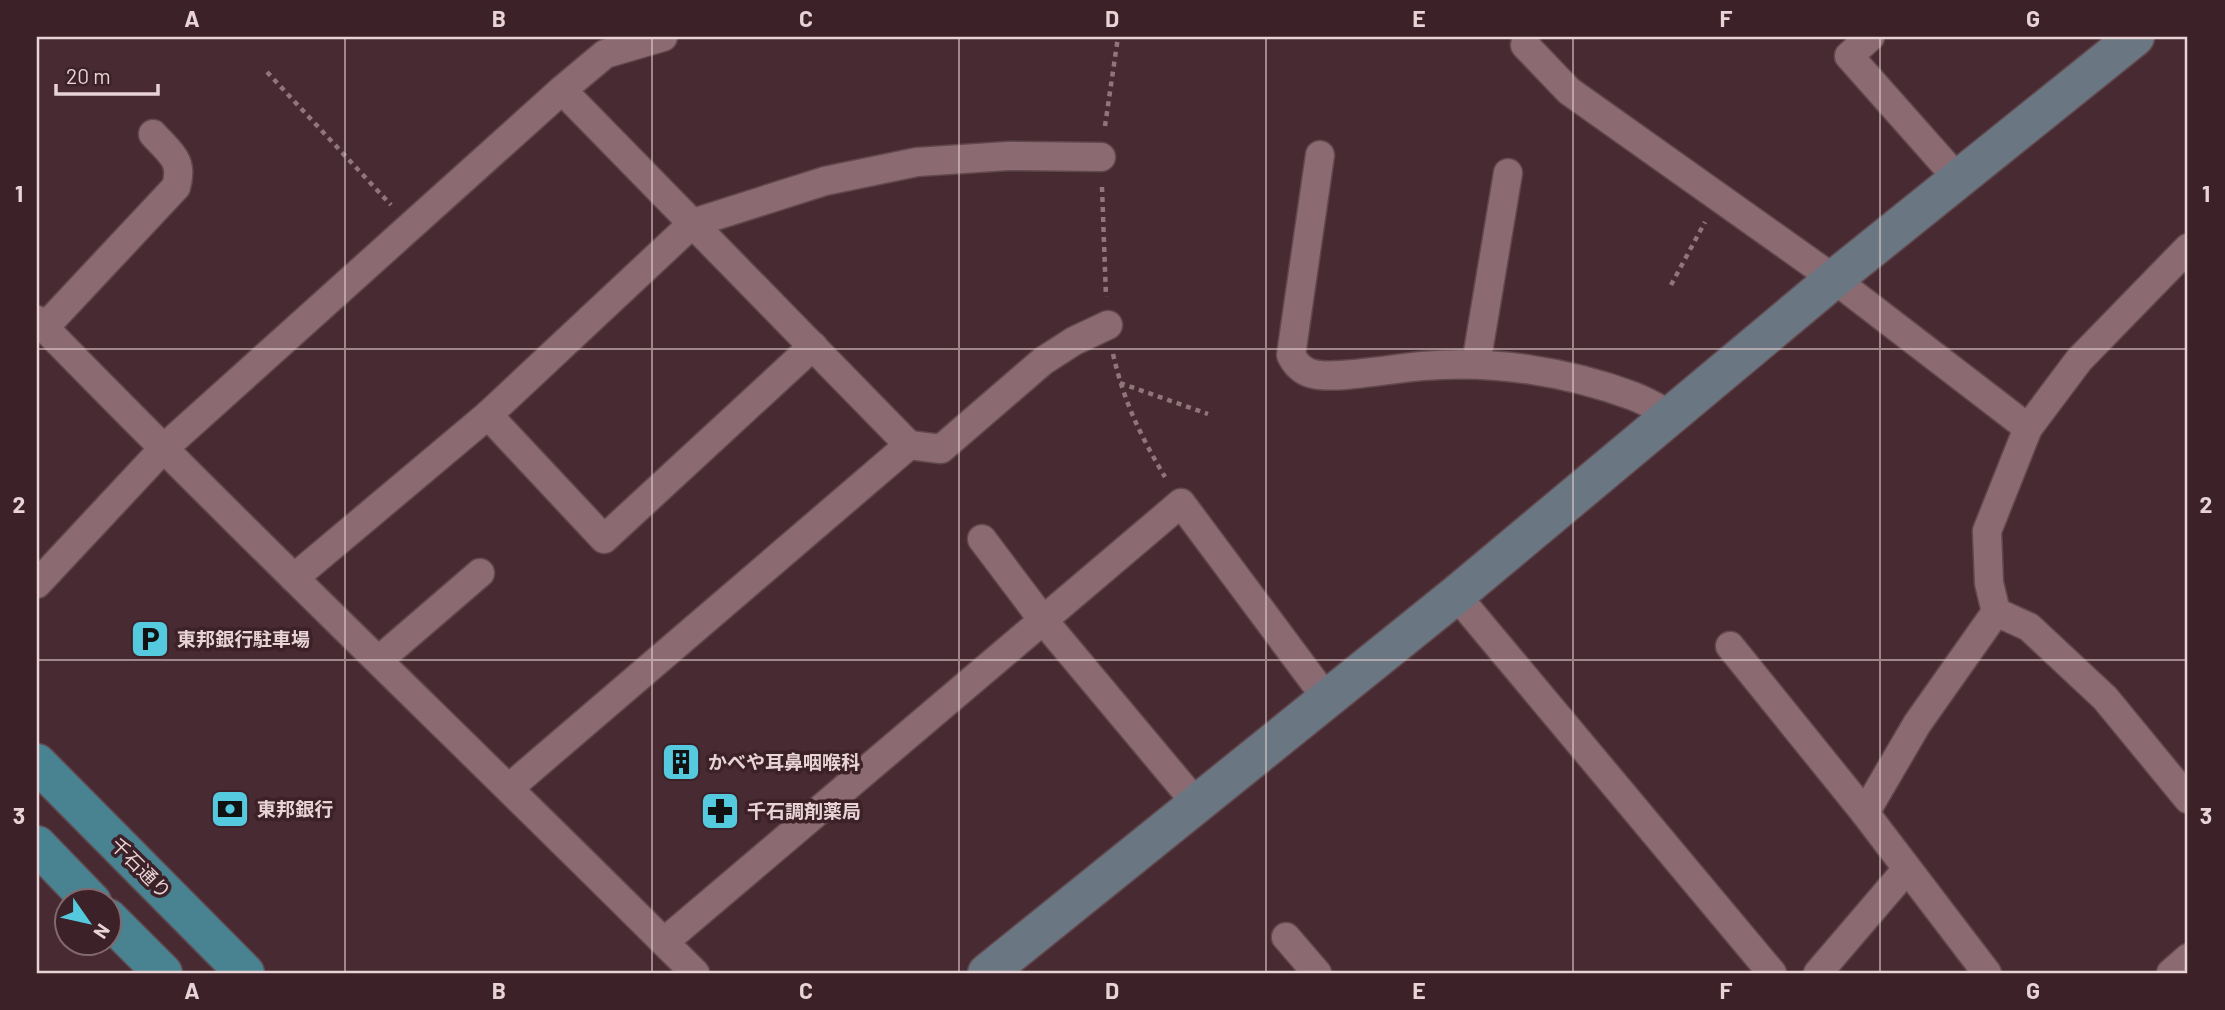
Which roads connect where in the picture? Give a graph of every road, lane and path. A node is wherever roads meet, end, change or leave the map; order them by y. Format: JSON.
{"nodes":[{"id":1,"x":663,"y":37,"type":"edge"},
{"id":2,"x":1118,"y":37,"type":"edge"},
{"id":3,"x":1870,"y":37,"type":"edge"},
{"id":4,"x":2135,"y":37,"type":"edge"},
{"id":5,"x":1523,"y":40,"type":"edge"},
{"id":6,"x":267,"y":72,"type":"dead end"},
{"id":7,"x":562,"y":90,"type":"junction"},
{"id":8,"x":153,"y":134,"type":"dead end"},
{"id":9,"x":1320,"y":155,"type":"dead end"},
{"id":10,"x":1101,"y":157,"type":"junction"},
{"id":11,"x":1508,"y":173,"type":"dead end"},
{"id":12,"x":1958,"y":179,"type":"junction"},
{"id":13,"x":1719,"y":197,"type":"junction"},
{"id":14,"x":693,"y":223,"type":"junction"},
{"id":15,"x":411,"y":226,"type":"junction"},
{"id":16,"x":2188,"y":248,"type":"edge"},
{"id":17,"x":1833,"y":279,"type":"junction"},
{"id":18,"x":1671,"y":285,"type":"dead end"},
{"id":19,"x":40,"y":324,"type":"edge"},
{"id":20,"x":1108,"y":325,"type":"junction"},
{"id":21,"x":813,"y":346,"type":"junction"},
{"id":22,"x":1476,"y":364,"type":"junction"},
{"id":23,"x":1119,"y":383,"type":"junction"},
{"id":24,"x":1208,"y":414,"type":"dead end"},
{"id":25,"x":488,"y":415,"type":"junction"},
{"id":26,"x":1671,"y":415,"type":"junction"},
{"id":27,"x":2028,"y":428,"type":"junction"},
{"id":28,"x":909,"y":444,"type":"junction"},
{"id":29,"x":163,"y":449,"type":"junction"},
{"id":30,"x":1181,"y":503,"type":"junction"},
{"id":31,"x":982,"y":539,"type":"dead end"},
{"id":32,"x":480,"y":573,"type":"dead end"},
{"id":33,"x":294,"y":578,"type":"junction"},
{"id":34,"x":37,"y":584,"type":"edge"},
{"id":35,"x":1456,"y":595,"type":"junction"},
{"id":36,"x":1996,"y":612,"type":"junction"},
{"id":37,"x":1043,"y":620,"type":"junction"},
{"id":38,"x":1730,"y":646,"type":"dead end"},
{"id":39,"x":379,"y":660,"type":"junction"},
{"id":40,"x":1327,"y":699,"type":"junction"},
{"id":41,"x":37,"y":763,"type":"edge"},
{"id":42,"x":509,"y":788,"type":"junction"},
{"id":43,"x":2188,"y":799,"type":"edge"},
{"id":44,"x":1196,"y":803,"type":"junction"},
{"id":45,"x":1865,"y":813,"type":"junction"},
{"id":46,"x":37,"y":845,"type":"edge"},
{"id":47,"x":1907,"y":869,"type":"junction"},
{"id":48,"x":79,"y":888,"type":"edge"},
{"id":49,"x":122,"y":932,"type":"edge"},
{"id":50,"x":1286,"y":937,"type":"dead end"},
{"id":51,"x":664,"y":942,"type":"junction"},
{"id":52,"x":2188,"y":958,"type":"edge"},
{"id":53,"x":163,"y":973,"type":"edge"},
{"id":54,"x":245,"y":973,"type":"edge"},
{"id":55,"x":695,"y":973,"type":"edge"},
{"id":56,"x":986,"y":973,"type":"edge"},
{"id":57,"x":1317,"y":973,"type":"edge"},
{"id":58,"x":1772,"y":973,"type":"edge"},
{"id":59,"x":1818,"y":973,"type":"edge"},
{"id":60,"x":1987,"y":973,"type":"edge"},
{"id":61,"x":2171,"y":973,"type":"edge"}],
"edges":[{"from":1,"to":7,"type":"street"},
{"from":2,"to":10,"type":"path"},
{"from":3,"to":12,"type":"street"},
{"from":4,"to":12,"type":"street"},
{"from":5,"to":13,"type":"street"},
{"from":6,"to":15,"type":"path"},
{"from":7,"to":14,"type":"street"},
{"from":7,"to":15,"type":"street"},
{"from":8,"to":19,"type":"street"},
{"from":9,"to":22,"type":"street"},
{"from":10,"to":14,"type":"street"},
{"from":10,"to":20,"type":"path"},
{"from":11,"to":22,"type":"street"},
{"from":12,"to":17,"type":"street"},
{"from":13,"to":17,"type":"street"},
{"from":13,"to":18,"type":"path"},
{"from":14,"to":21,"type":"street"},
{"from":14,"to":25,"type":"street"},
{"from":15,"to":29,"type":"street"},
{"from":16,"to":27,"type":"street"},
{"from":17,"to":26,"type":"street"},
{"from":17,"to":27,"type":"street"},
{"from":19,"to":29,"type":"street"},
{"from":20,"to":23,"type":"path"},
{"from":20,"to":28,"type":"street"},
{"from":21,"to":25,"type":"street"},
{"from":21,"to":28,"type":"street"},
{"from":22,"to":26,"type":"street"},
{"from":23,"to":24,"type":"path"},
{"from":23,"to":30,"type":"path"},
{"from":25,"to":33,"type":"street"},
{"from":26,"to":35,"type":"street"},
{"from":27,"to":36,"type":"street"},
{"from":28,"to":42,"type":"street"},
{"from":29,"to":33,"type":"street"},
{"from":29,"to":34,"type":"street"},
{"from":30,"to":37,"type":"street"},
{"from":30,"to":40,"type":"street"},
{"from":31,"to":37,"type":"street"},
{"from":32,"to":39,"type":"street"},
{"from":33,"to":39,"type":"street"},
{"from":35,"to":40,"type":"street"},
{"from":35,"to":58,"type":"street"},
{"from":36,"to":43,"type":"street"},
{"from":36,"to":45,"type":"street"},
{"from":37,"to":44,"type":"street"},
{"from":37,"to":51,"type":"street"},
{"from":38,"to":45,"type":"street"},
{"from":39,"to":42,"type":"street"},
{"from":40,"to":44,"type":"street"},
{"from":41,"to":54,"type":"main road","name":"千石通り"},
{"from":42,"to":51,"type":"street"},
{"from":44,"to":56,"type":"street"},
{"from":45,"to":47,"type":"street"},
{"from":46,"to":48,"type":"main road"},
{"from":47,"to":59,"type":"street"},
{"from":47,"to":60,"type":"street"},
{"from":49,"to":53,"type":"main road"},
{"from":50,"to":57,"type":"street"},
{"from":51,"to":55,"type":"street"},
{"from":52,"to":61,"type":"street"}]}
